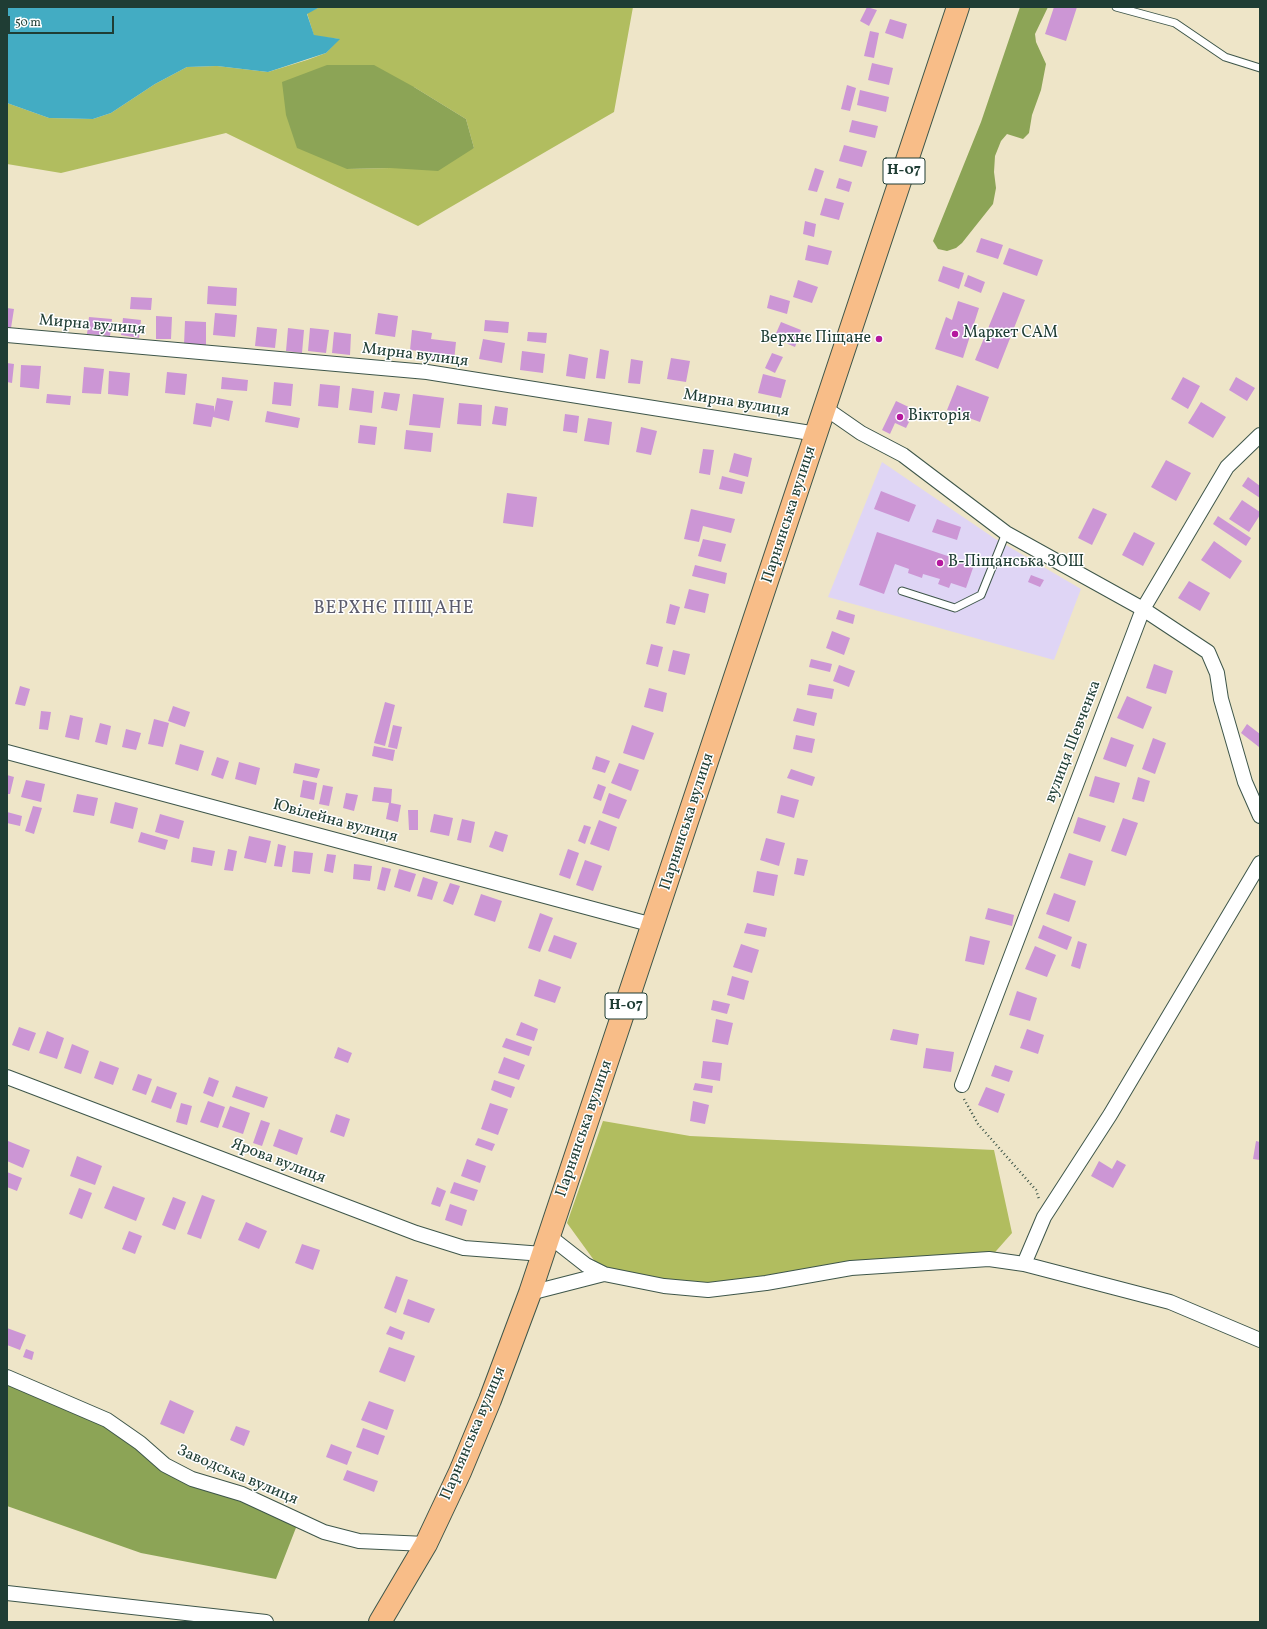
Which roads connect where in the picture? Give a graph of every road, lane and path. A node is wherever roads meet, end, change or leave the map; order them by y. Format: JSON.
{"nodes":[{"id":1,"x":958,"y":7,"type":"edge"},
{"id":2,"x":1116,"y":7,"type":"edge"},
{"id":3,"x":1260,"y":68,"type":"edge"},
{"id":4,"x":7,"y":335,"type":"edge"},
{"id":5,"x":825,"y":408,"type":"junction"},
{"id":6,"x":817,"y":434,"type":"junction"},
{"id":7,"x":1260,"y":434,"type":"edge"},
{"id":8,"x":1006,"y":533,"type":"junction"},
{"id":9,"x":902,"y":591,"type":"dead end"},
{"id":10,"x":1143,"y":609,"type":"junction"},
{"id":11,"x":7,"y":752,"type":"edge"},
{"id":12,"x":1260,"y":816,"type":"edge"},
{"id":13,"x":1260,"y":863,"type":"edge"},
{"id":14,"x":653,"y":925,"type":"junction"},
{"id":15,"x":7,"y":1077,"type":"edge"},
{"id":16,"x":962,"y":1085,"type":"joint"},
{"id":17,"x":1044,"y":1217,"type":"junction"},
{"id":18,"x":546,"y":1245,"type":"junction"},
{"id":19,"x":1024,"y":1264,"type":"junction"},
{"id":20,"x":604,"y":1274,"type":"junction"},
{"id":21,"x":530,"y":1293,"type":"junction"},
{"id":22,"x":1260,"y":1340,"type":"edge"},
{"id":23,"x":7,"y":1377,"type":"edge"},
{"id":24,"x":426,"y":1544,"type":"junction"},
{"id":25,"x":7,"y":1593,"type":"edge"},
{"id":26,"x":266,"y":1622,"type":"edge"},
{"id":27,"x":380,"y":1622,"type":"edge"}],
"edges":[{"from":1,"to":5,"type":"main road","name":"Парнянська вулиця","number":"Н-07"},
{"from":2,"to":3,"type":"lane"},
{"from":4,"to":6,"type":"street","name":"Мирна вулиця"},
{"from":5,"to":6,"type":"main road","name":"Парнянська вулиця","number":"Н-07"},
{"from":5,"to":8,"type":"street"},
{"from":6,"to":14,"type":"main road","name":"Парнянська вулиця","number":"Н-07"},
{"from":7,"to":10,"type":"street","name":"вулиця Шевченка"},
{"from":8,"to":9,"type":"lane"},
{"from":8,"to":10,"type":"street"},
{"from":10,"to":12,"type":"street"},
{"from":10,"to":16,"type":"street","name":"вулиця Шевченка"},
{"from":11,"to":14,"type":"street","name":"Ювілейна вулиця"},
{"from":13,"to":17,"type":"street"},
{"from":14,"to":18,"type":"main road","name":"Парнянська вулиця","number":"Н-07"},
{"from":15,"to":18,"type":"street","name":"Ярова вулиця"},
{"from":16,"to":17,"type":"path"},
{"from":17,"to":19,"type":"street"},
{"from":18,"to":20,"type":"street"},
{"from":18,"to":21,"type":"main road","name":"Парнянська вулиця","number":"Н-07"},
{"from":19,"to":20,"type":"street"},
{"from":19,"to":22,"type":"street"},
{"from":20,"to":21,"type":"street"},
{"from":21,"to":24,"type":"main road","name":"Парнянська вулиця","number":"Н-07"},
{"from":23,"to":24,"type":"street","name":"Заводська вулиця"},
{"from":24,"to":27,"type":"main road","name":"Парнянська вулиця","number":"Н-07"},
{"from":25,"to":26,"type":"street"}]}
